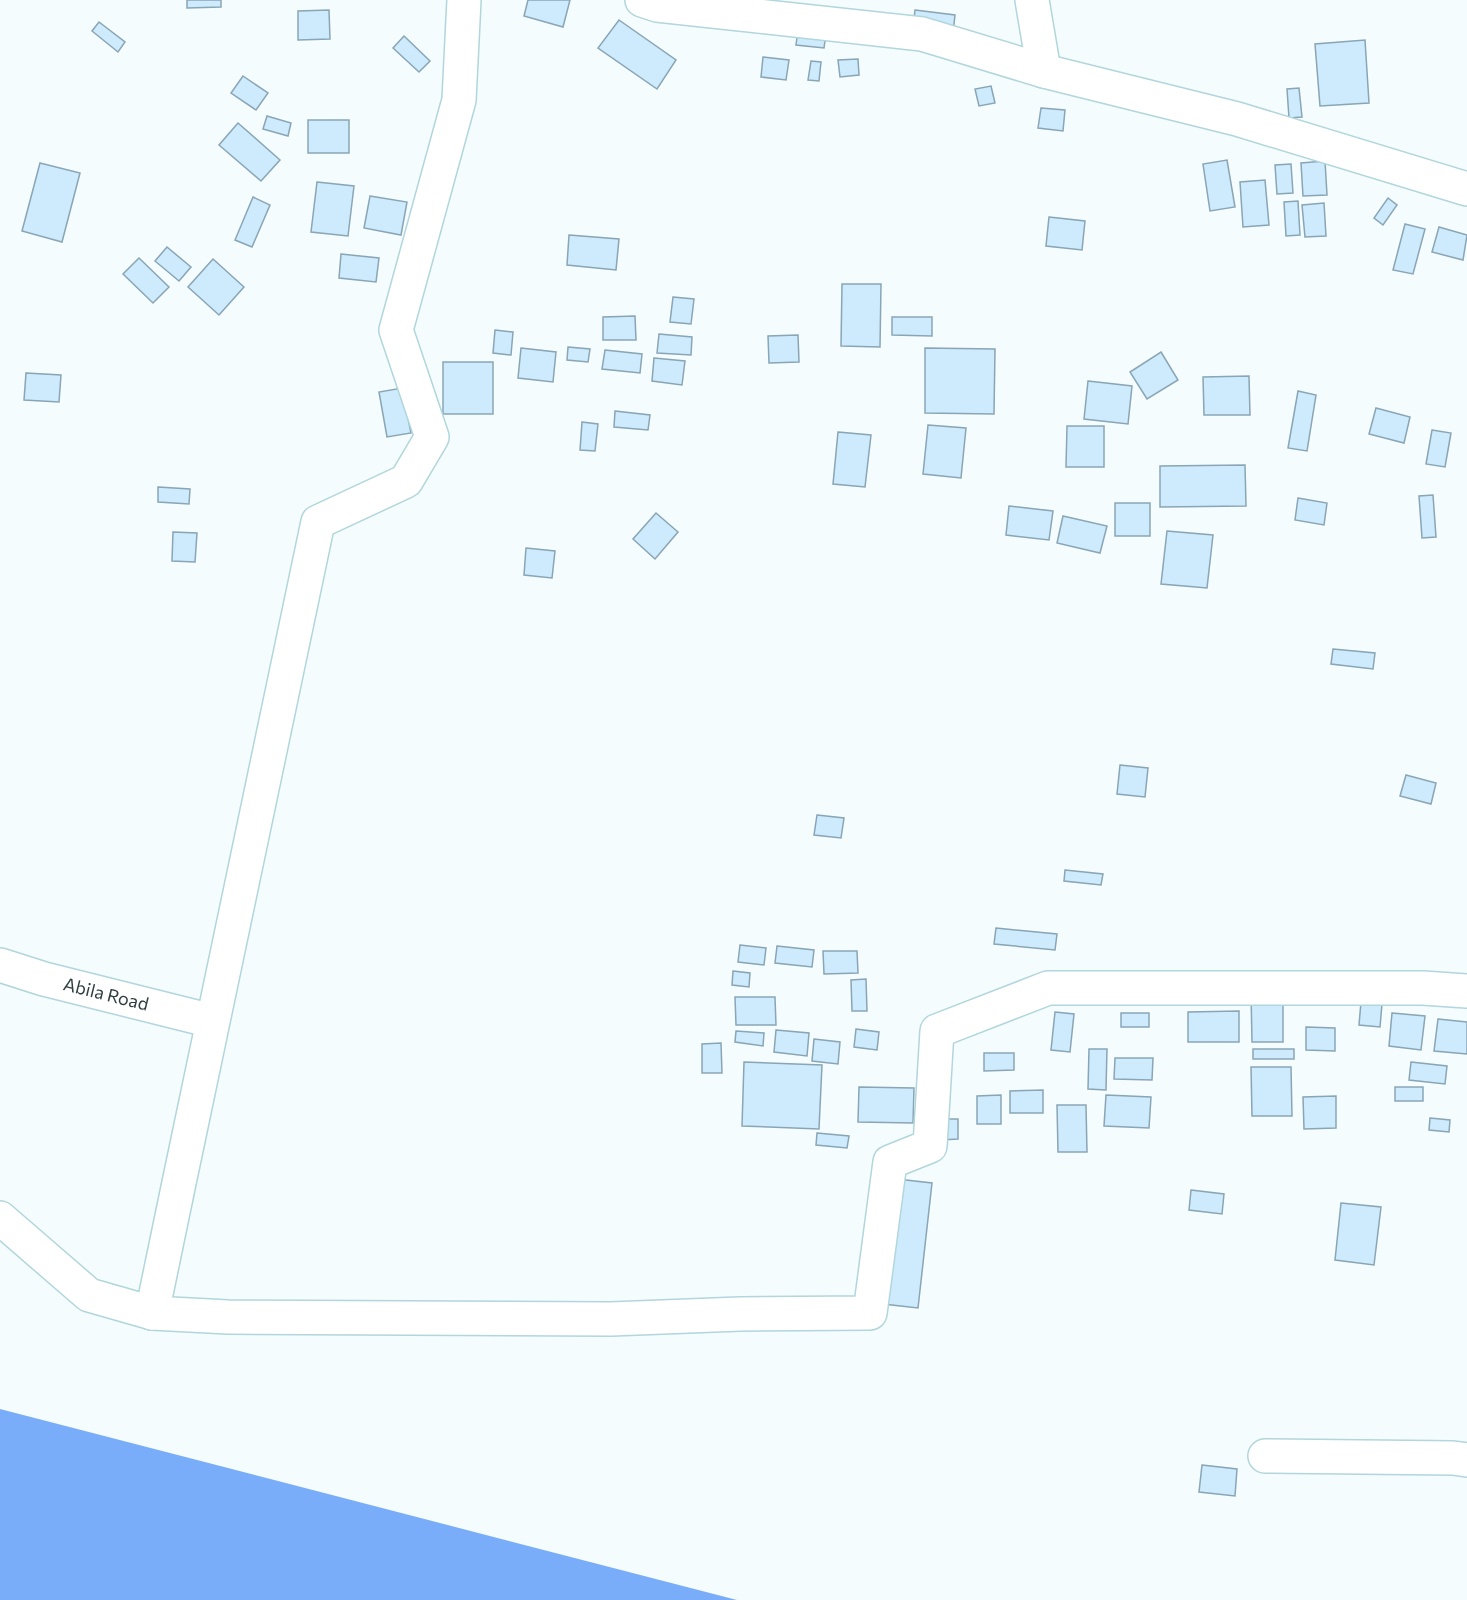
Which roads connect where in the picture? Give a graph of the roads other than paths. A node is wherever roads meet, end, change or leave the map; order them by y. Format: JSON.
{"nodes":[{"id":1,"x":464,"y":0,"type":"edge"},
{"id":2,"x":642,"y":0,"type":"edge"},
{"id":3,"x":1032,"y":0,"type":"edge"},
{"id":4,"x":1044,"y":71,"type":"junction"},
{"id":5,"x":1467,"y":189,"type":"edge"},
{"id":6,"x":0,"y":965,"type":"edge"},
{"id":7,"x":1467,"y":991,"type":"edge"},
{"id":8,"x":212,"y":1021,"type":"junction"},
{"id":9,"x":0,"y":1218,"type":"edge"},
{"id":10,"x":152,"y":1313,"type":"junction"},
{"id":11,"x":1265,"y":1456,"type":"dead end"},
{"id":12,"x":1467,"y":1460,"type":"edge"}],
"edges":[{"from":1,"to":8,"type":"street"},
{"from":2,"to":4,"type":"street"},
{"from":3,"to":4,"type":"street"},
{"from":4,"to":5,"type":"street"},
{"from":6,"to":8,"type":"street","name":"Abila Road"},
{"from":7,"to":10,"type":"street"},
{"from":8,"to":10,"type":"street"},
{"from":9,"to":10,"type":"street"},
{"from":11,"to":12,"type":"street"}]}
